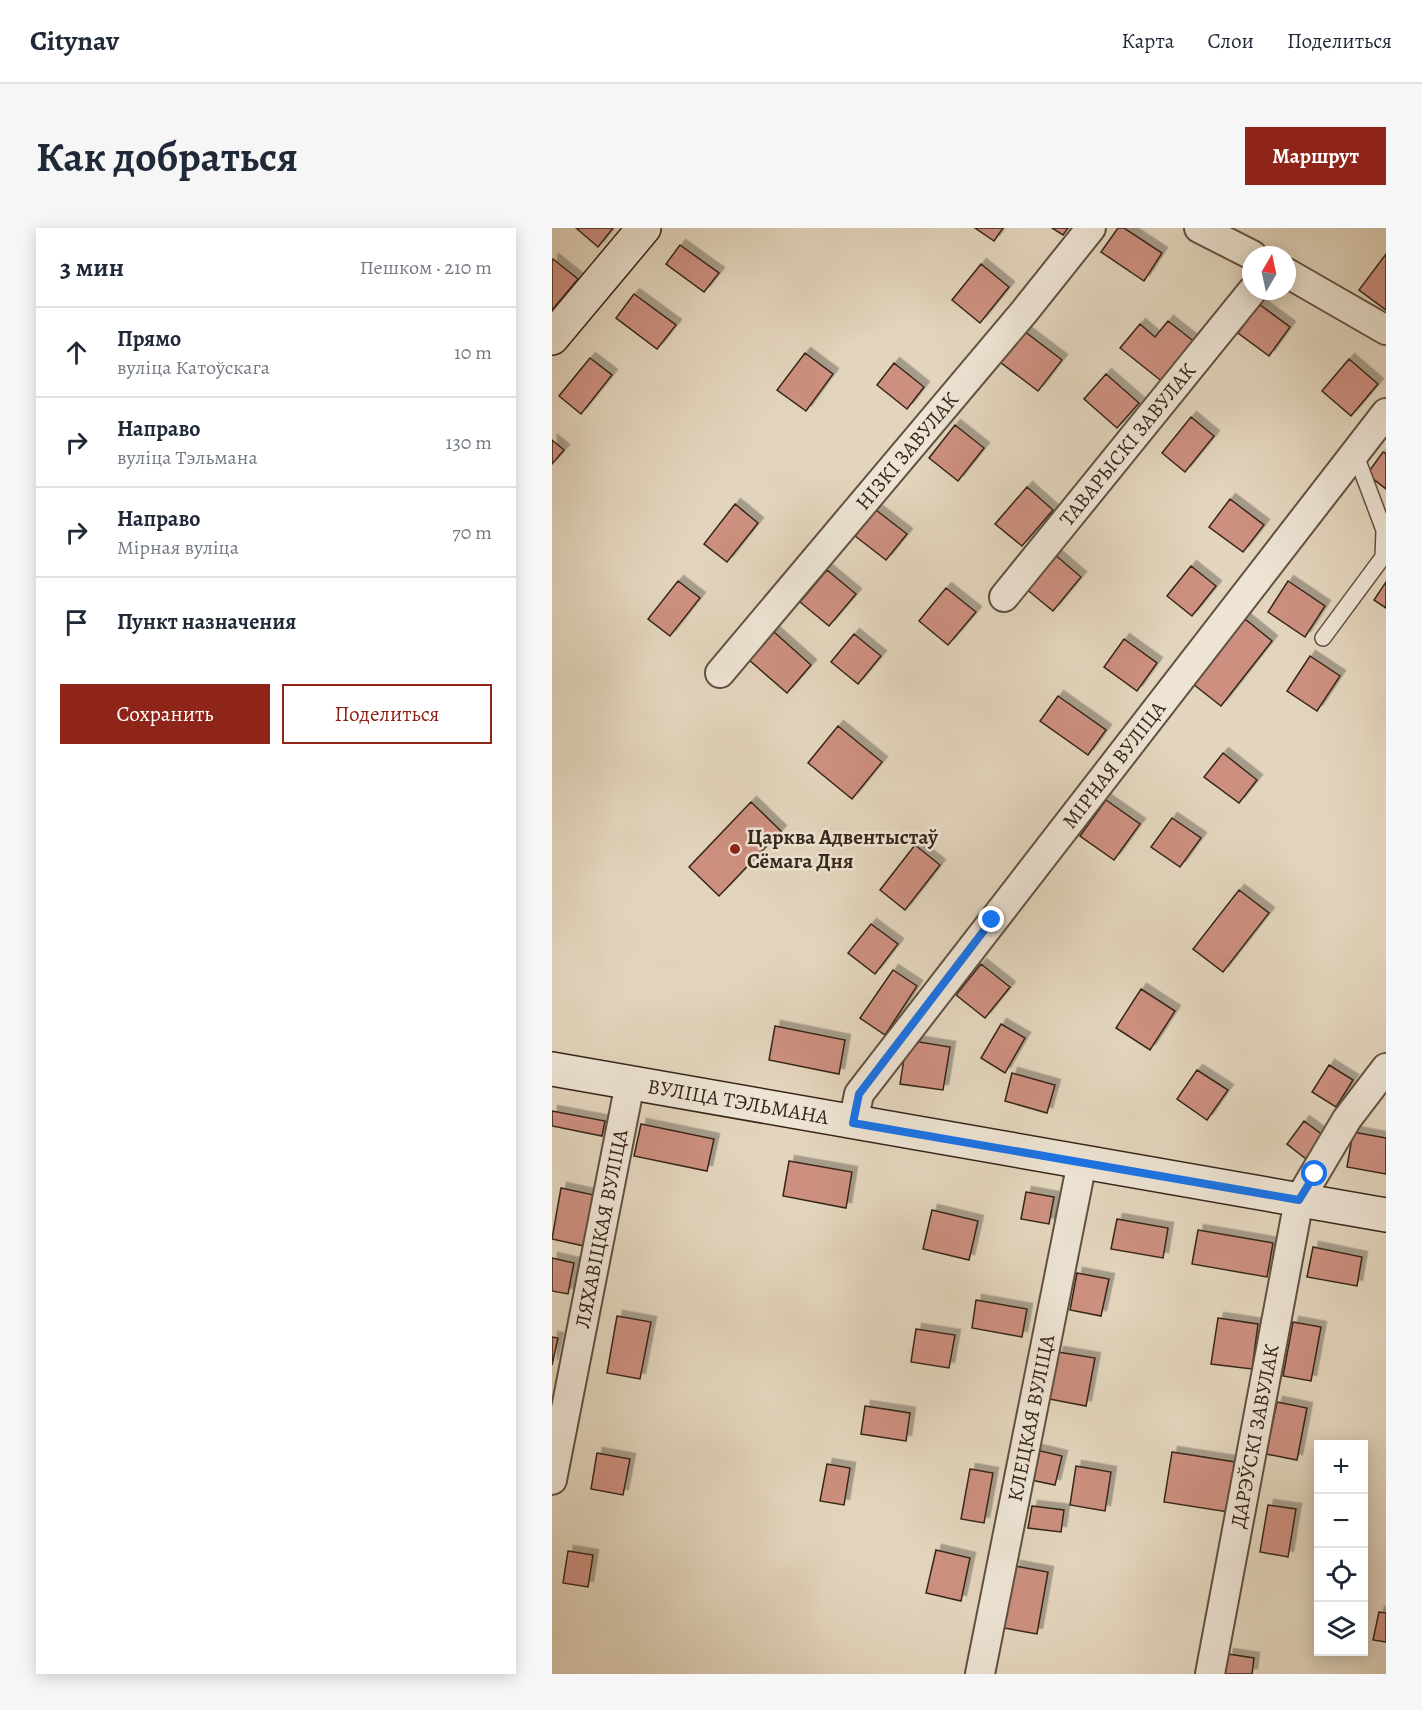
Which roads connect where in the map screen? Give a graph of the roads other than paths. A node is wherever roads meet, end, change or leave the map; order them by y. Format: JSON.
{"nodes":[{"id":1,"x":644,"y":228,"type":"edge"},
{"id":2,"x":1091,"y":228,"type":"edge"},
{"id":3,"x":1199,"y":228,"type":"edge"},
{"id":4,"x":1242,"y":250,"type":"edge"},
{"id":5,"x":1296,"y":278,"type":"edge"},
{"id":6,"x":1245,"y":300,"type":"edge"},
{"id":7,"x":1386,"y":330,"type":"edge"},
{"id":8,"x":552,"y":338,"type":"edge"},
{"id":9,"x":1386,"y":413,"type":"edge"},
{"id":10,"x":1355,"y":453,"type":"junction"},
{"id":11,"x":1004,"y":597,"type":"dead end"},
{"id":12,"x":1323,"y":639,"type":"dead end"},
{"id":13,"x":720,"y":673,"type":"dead end"},
{"id":14,"x":1386,"y":1068,"type":"edge"},
{"id":15,"x":552,"y":1069,"type":"edge"},
{"id":16,"x":630,"y":1083,"type":"junction"},
{"id":17,"x":853,"y":1123,"type":"junction"},
{"id":18,"x":1082,"y":1162,"type":"junction"},
{"id":19,"x":1299,"y":1200,"type":"junction"},
{"id":20,"x":1386,"y":1215,"type":"edge"},
{"id":21,"x":552,"y":1480,"type":"edge"},
{"id":22,"x":980,"y":1674,"type":"edge"},
{"id":23,"x":1210,"y":1674,"type":"edge"}],
"edges":[{"from":1,"to":8,"type":"main road"},
{"from":2,"to":13,"type":"street","name":"НІЗКІ ЗАВУЛАК"},
{"from":3,"to":4,"type":"street"},
{"from":5,"to":7,"type":"street"},
{"from":6,"to":11,"type":"street","name":"ТАВАРЫСКІ ЗАВУЛАК"},
{"from":9,"to":10,"type":"street","name":"МІРНАЯ ВУЛІЦА"},
{"from":10,"to":12,"type":"lane"},
{"from":10,"to":17,"type":"street","name":"МІРНАЯ ВУЛІЦА"},
{"from":14,"to":19,"type":"street"},
{"from":15,"to":16,"type":"main road","name":"ВУЛІЦА ТЭЛЬМАНА"},
{"from":16,"to":17,"type":"main road","name":"ВУЛІЦА ТЭЛЬМАНА"},
{"from":16,"to":21,"type":"street","name":"ЛЯХАВІЦКАЯ ВУЛІЦА"},
{"from":17,"to":18,"type":"main road","name":"ВУЛІЦА ТЭЛЬМАНА"},
{"from":18,"to":19,"type":"main road","name":"ВУЛІЦА ТЭЛЬМАНА"},
{"from":18,"to":22,"type":"street","name":"КЛЕЦКАЯ ВУЛІЦА"},
{"from":19,"to":20,"type":"main road","name":"ВУЛІЦА ТЭЛЬМАНА"},
{"from":19,"to":23,"type":"street","name":"ДАРЭЎСКІ ЗАВУЛАК"}]}
